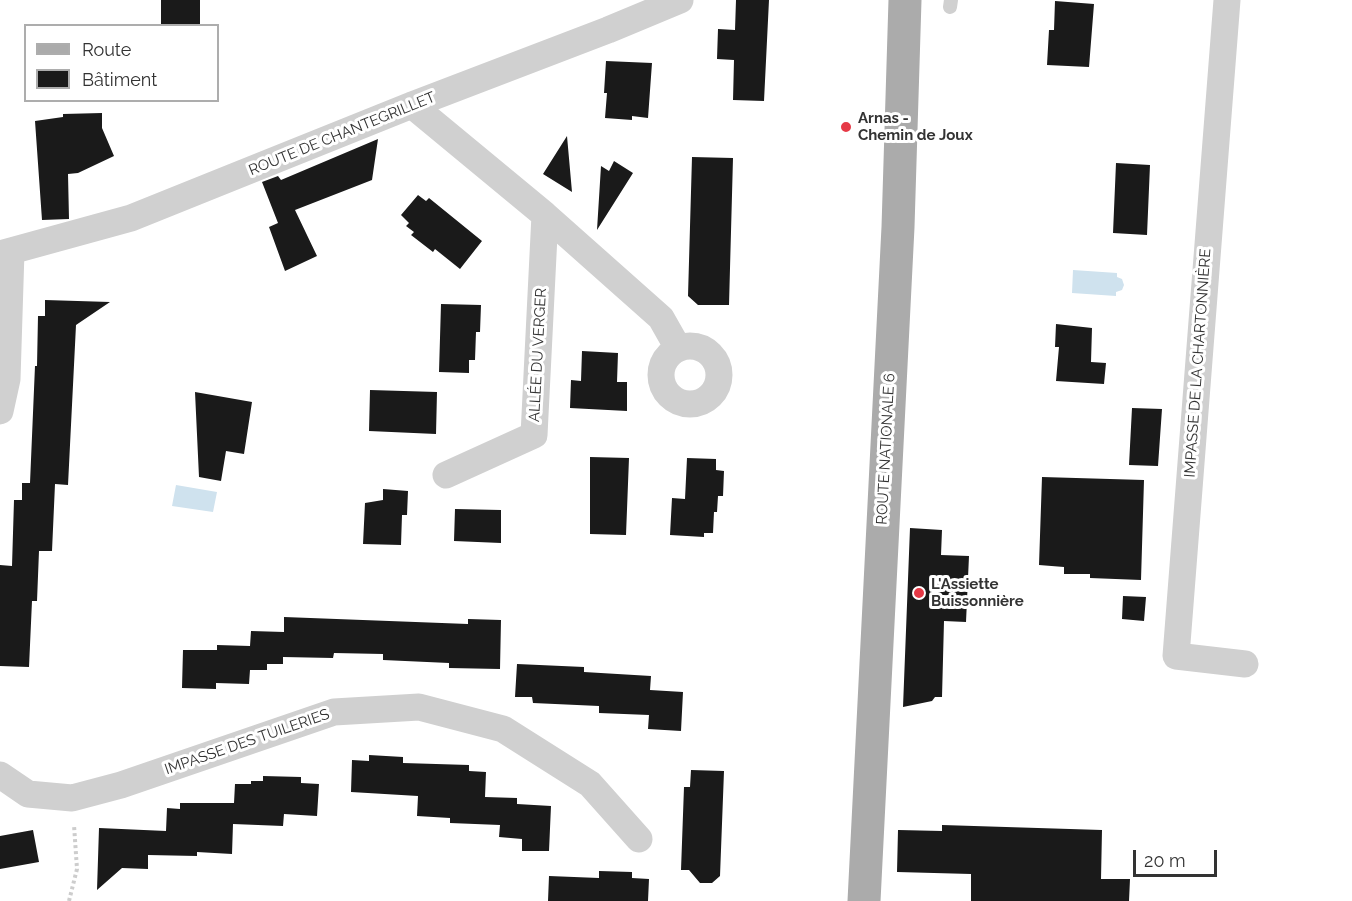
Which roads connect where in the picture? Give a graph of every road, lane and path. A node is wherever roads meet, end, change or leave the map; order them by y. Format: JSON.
{"nodes":[{"id":1,"x":680,"y":0,"type":"edge"},
{"id":2,"x":905,"y":0,"type":"edge"},
{"id":3,"x":1227,"y":0,"type":"edge"},
{"id":4,"x":412,"y":105,"type":"junction"},
{"id":5,"x":545,"y":215,"type":"junction"},
{"id":6,"x":6,"y":252,"type":"edge"},
{"id":7,"x":678,"y":348,"type":"dead end"},
{"id":8,"x":0,"y":411,"type":"edge"},
{"id":9,"x":446,"y":475,"type":"dead end"},
{"id":10,"x":1245,"y":664,"type":"dead end"},
{"id":11,"x":0,"y":775,"type":"edge"},
{"id":12,"x":72,"y":798,"type":"junction"},
{"id":13,"x":639,"y":839,"type":"dead end"},
{"id":14,"x":863,"y":900,"type":"edge"},
{"id":15,"x":69,"y":901,"type":"edge"}],
"edges":[{"from":1,"to":4,"type":"street","name":"ROUTE DE CHANTEGRILLET"},
{"from":2,"to":14,"type":"main road","name":"ROUTE NATIONALE 6"},
{"from":3,"to":10,"type":"street","name":"IMPASSE DE LA CHARTONNIÈRE"},
{"from":4,"to":5,"type":"street"},
{"from":4,"to":6,"type":"street","name":"ROUTE DE CHANTEGRILLET"},
{"from":5,"to":7,"type":"street"},
{"from":5,"to":9,"type":"street","name":"ALLÉE DU VERGER"},
{"from":6,"to":8,"type":"street"},
{"from":11,"to":12,"type":"street","name":"IMPASSE DES TUILERIES"},
{"from":12,"to":13,"type":"street","name":"IMPASSE DES TUILERIES"},
{"from":12,"to":15,"type":"path"}]}
